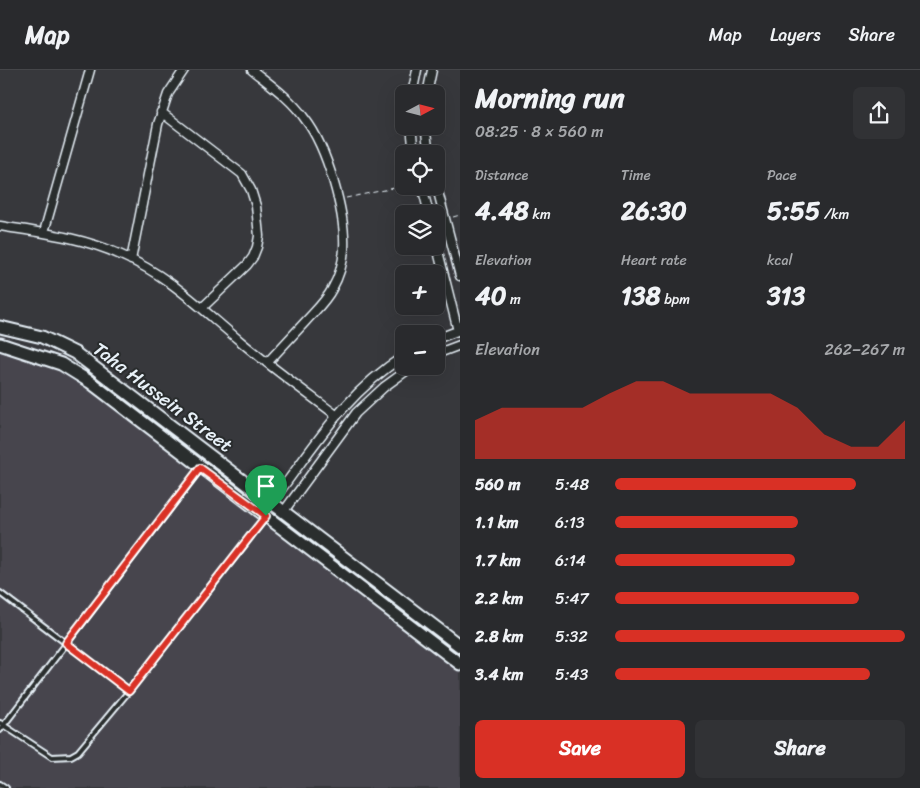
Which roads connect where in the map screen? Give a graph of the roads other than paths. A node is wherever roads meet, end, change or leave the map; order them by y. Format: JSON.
{"nodes":[{"id":1,"x":90,"y":70,"type":"edge"},
{"id":2,"x":184,"y":70,"type":"edge"},
{"id":3,"x":252,"y":70,"type":"edge"},
{"id":4,"x":417,"y":70,"type":"edge"},
{"id":5,"x":432,"y":70,"type":"edge"},
{"id":6,"x":414,"y":85,"type":"edge"},
{"id":7,"x":429,"y":85,"type":"edge"},
{"id":8,"x":161,"y":112,"type":"junction"},
{"id":9,"x":439,"y":195,"type":"edge"},
{"id":10,"x":0,"y":226,"type":"edge"},
{"id":11,"x":44,"y":232,"type":"junction"},
{"id":12,"x":452,"y":241,"type":"junction"},
{"id":13,"x":439,"y":255,"type":"edge"},
{"id":14,"x":460,"y":256,"type":"edge"},
{"id":15,"x":131,"y":260,"type":"junction"},
{"id":16,"x":460,"y":276,"type":"edge"},
{"id":17,"x":202,"y":307,"type":"junction"},
{"id":18,"x":0,"y":327,"type":"edge"},
{"id":19,"x":459,"y":331,"type":"edge"},
{"id":20,"x":445,"y":336,"type":"edge"},
{"id":21,"x":0,"y":344,"type":"edge"},
{"id":22,"x":460,"y":344,"type":"edge"},
{"id":23,"x":445,"y":350,"type":"edge"},
{"id":24,"x":395,"y":362,"type":"edge"},
{"id":25,"x":267,"y":364,"type":"junction"},
{"id":26,"x":400,"y":375,"type":"edge"},
{"id":27,"x":336,"y":416,"type":"junction"},
{"id":28,"x":200,"y":468,"type":"junction"},
{"id":29,"x":277,"y":505,"type":"junction"},
{"id":30,"x":266,"y":516,"type":"junction"},
{"id":31,"x":0,"y":593,"type":"edge"},
{"id":32,"x":66,"y":643,"type":"junction"},
{"id":33,"x":460,"y":646,"type":"edge"},
{"id":34,"x":460,"y":664,"type":"edge"},
{"id":35,"x":129,"y":691,"type":"junction"},
{"id":36,"x":2,"y":724,"type":"edge"},
{"id":37,"x":0,"y":730,"type":"edge"},
{"id":38,"x":0,"y":784,"type":"edge"},
{"id":39,"x":6,"y":788,"type":"edge"}],
"edges":[{"from":1,"to":11,"type":"street"},
{"from":2,"to":8,"type":"street"},
{"from":3,"to":25,"type":"street"},
{"from":4,"to":6,"type":"street"},
{"from":5,"to":7,"type":"street"},
{"from":8,"to":15,"type":"street"},
{"from":8,"to":17,"type":"street"},
{"from":9,"to":12,"type":"street"},
{"from":10,"to":11,"type":"street"},
{"from":11,"to":15,"type":"street"},
{"from":12,"to":14,"type":"street"},
{"from":12,"to":16,"type":"street"},
{"from":13,"to":19,"type":"street"},
{"from":15,"to":17,"type":"street"},
{"from":17,"to":25,"type":"street"},
{"from":18,"to":29,"type":"main road","name":"Taha Hussein Street"},
{"from":19,"to":20,"type":"street"},
{"from":21,"to":28,"type":"main road","name":"Taha Hussein Street"},
{"from":22,"to":23,"type":"street"},
{"from":24,"to":27,"type":"street"},
{"from":25,"to":27,"type":"street"},
{"from":26,"to":29,"type":"street"},
{"from":27,"to":29,"type":"street"},
{"from":28,"to":30,"type":"main road","name":"Taha Hussein Street"},
{"from":28,"to":32,"type":"lane"},
{"from":29,"to":30,"type":"main road"},
{"from":29,"to":33,"type":"main road","name":"Taha Hussein Street"},
{"from":30,"to":34,"type":"main road","name":"Taha Hussein Street"},
{"from":30,"to":35,"type":"lane"},
{"from":31,"to":32,"type":"lane"},
{"from":32,"to":35,"type":"lane"},
{"from":32,"to":36,"type":"lane"},
{"from":35,"to":36,"type":"lane"},
{"from":36,"to":37,"type":"lane"},
{"from":38,"to":39,"type":"lane"}]}
